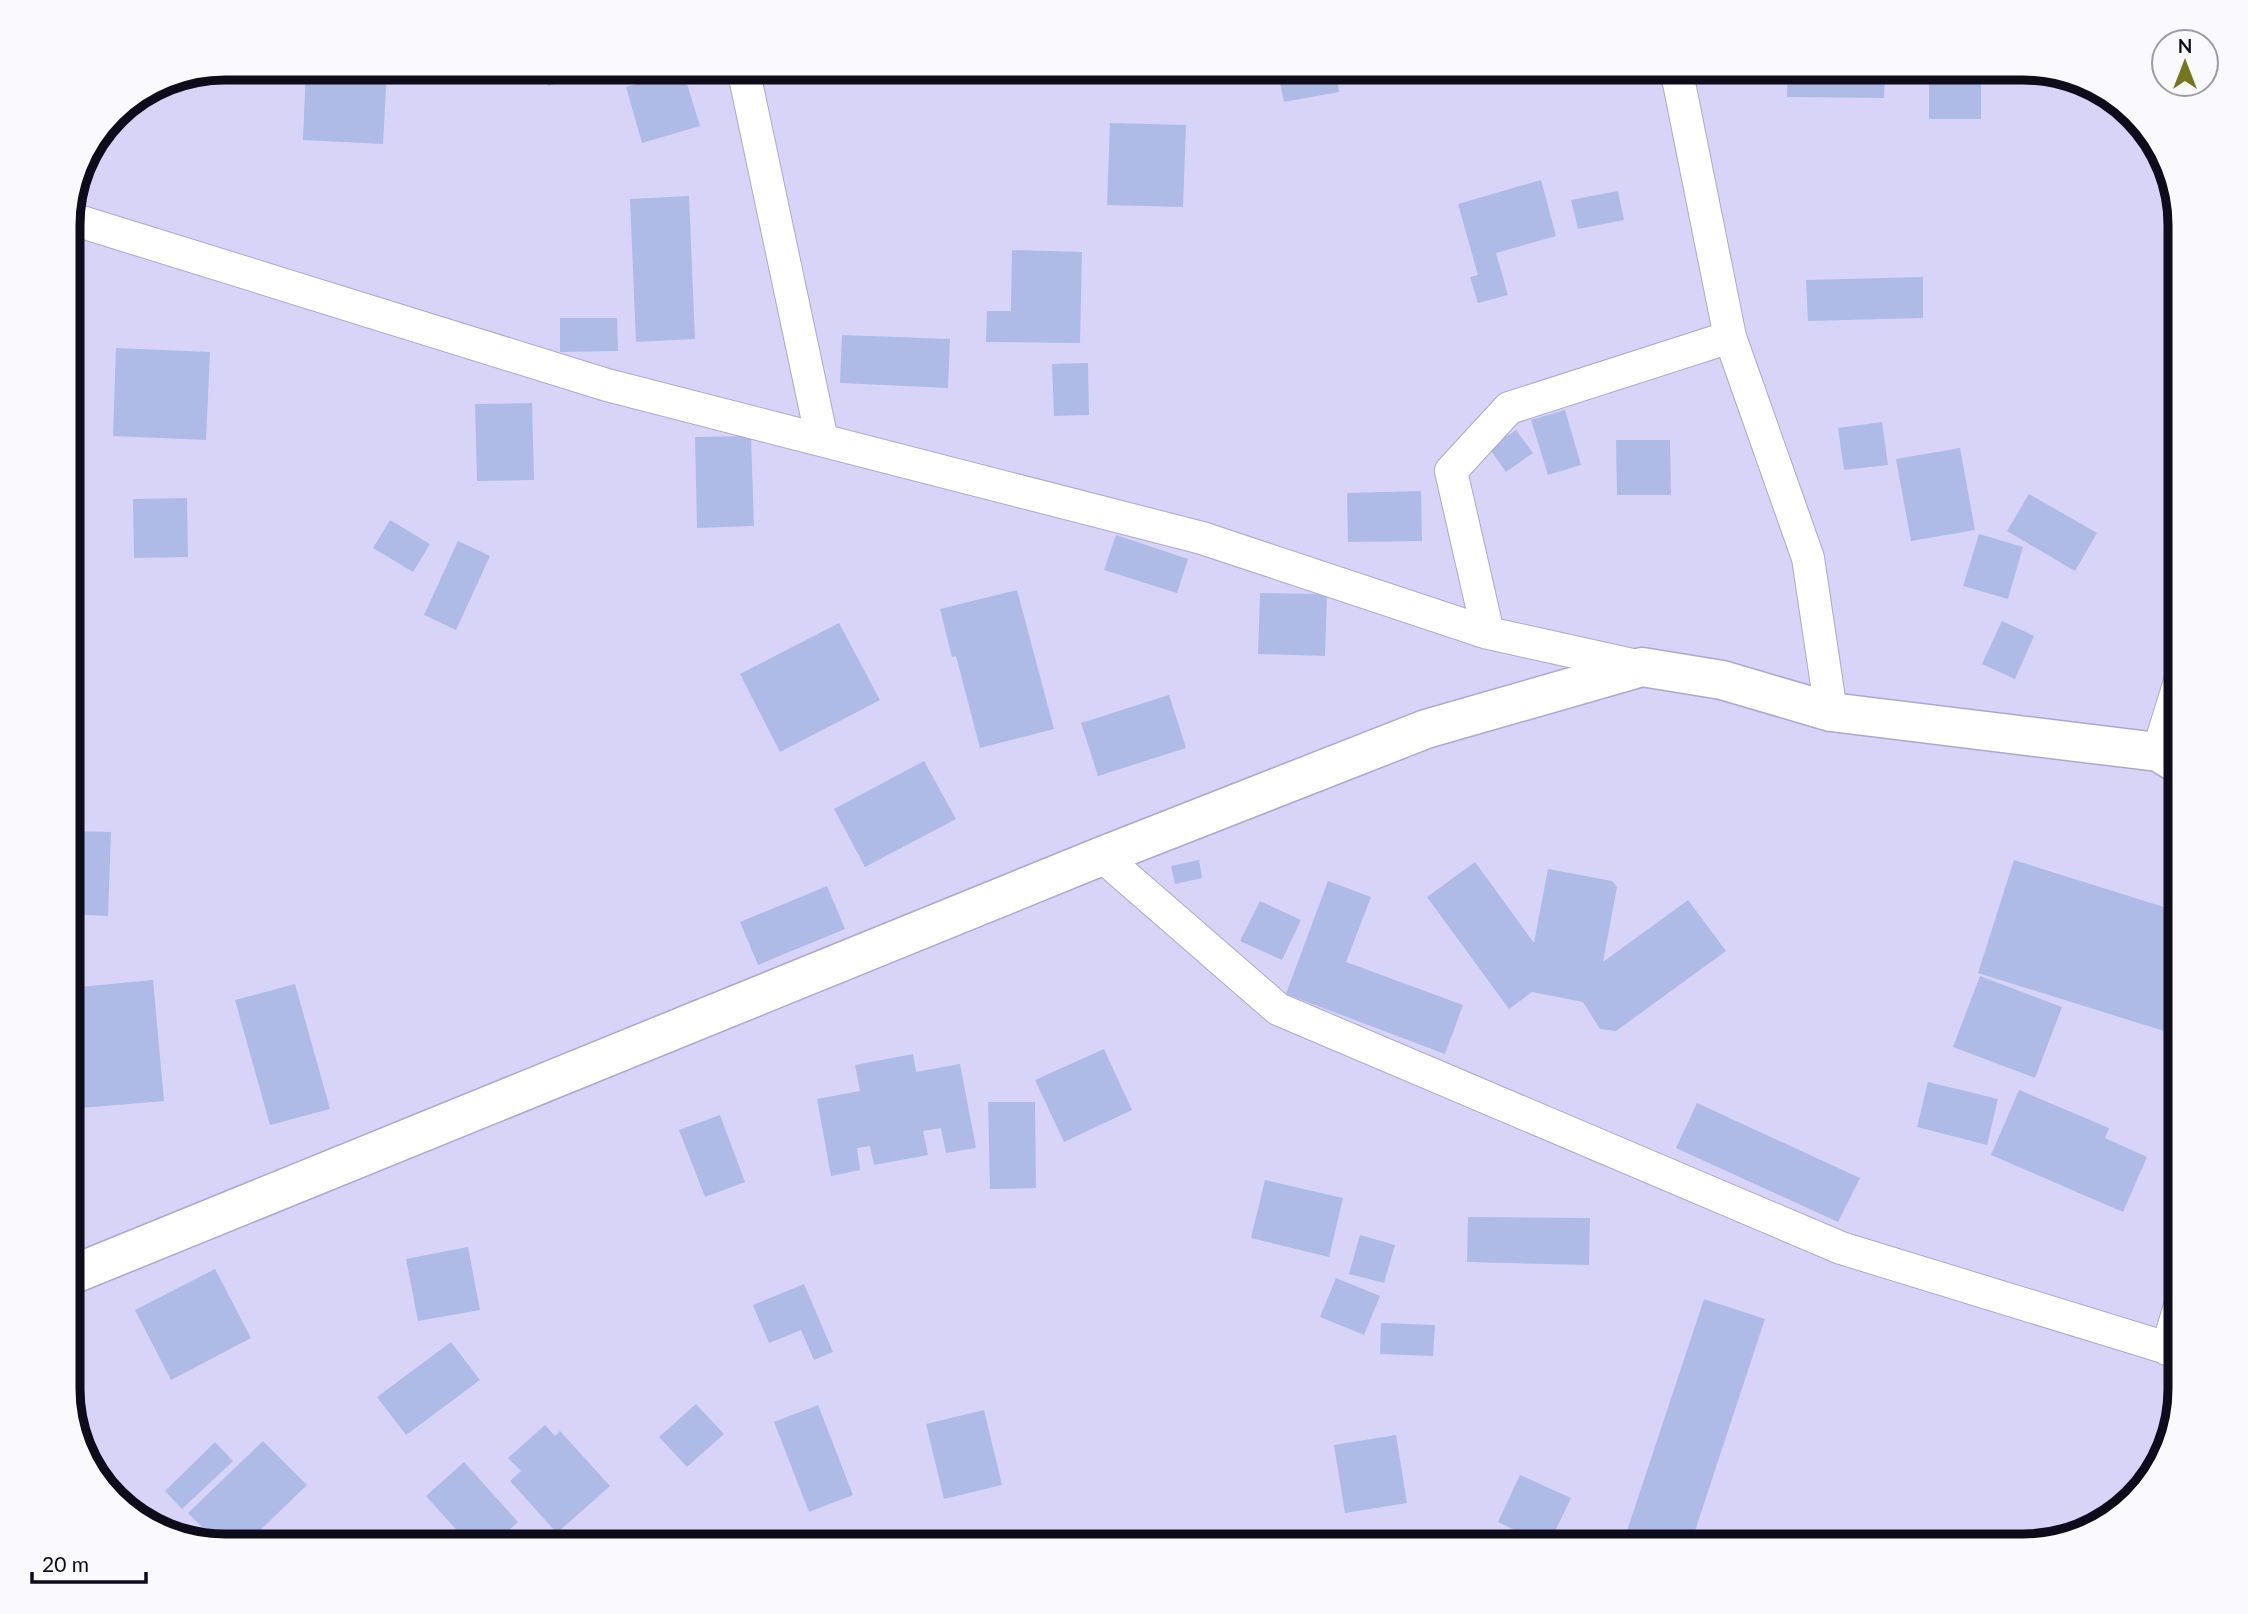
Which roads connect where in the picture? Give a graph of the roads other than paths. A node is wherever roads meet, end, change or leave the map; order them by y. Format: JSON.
{"nodes":[{"id":1,"x":1678,"y":80,"type":"edge"},
{"id":2,"x":746,"y":81,"type":"edge"},
{"id":3,"x":81,"y":222,"type":"edge"},
{"id":4,"x":1730,"y":337,"type":"junction"},
{"id":5,"x":822,"y":440,"type":"junction"},
{"id":6,"x":1488,"y":633,"type":"junction"},
{"id":7,"x":1642,"y":667,"type":"junction"},
{"id":8,"x":1832,"y":712,"type":"junction"},
{"id":9,"x":2168,"y":759,"type":"edge"},
{"id":10,"x":1102,"y":856,"type":"junction"},
{"id":11,"x":81,"y":1271,"type":"edge"},
{"id":12,"x":2168,"y":1349,"type":"edge"}],
"edges":[{"from":1,"to":4,"type":"street"},
{"from":2,"to":5,"type":"street"},
{"from":3,"to":5,"type":"street"},
{"from":4,"to":6,"type":"street"},
{"from":4,"to":8,"type":"street"},
{"from":5,"to":6,"type":"street"},
{"from":6,"to":7,"type":"street"},
{"from":7,"to":8,"type":"main road"},
{"from":7,"to":10,"type":"main road"},
{"from":8,"to":9,"type":"main road"},
{"from":10,"to":11,"type":"main road"},
{"from":10,"to":12,"type":"street"}]}
